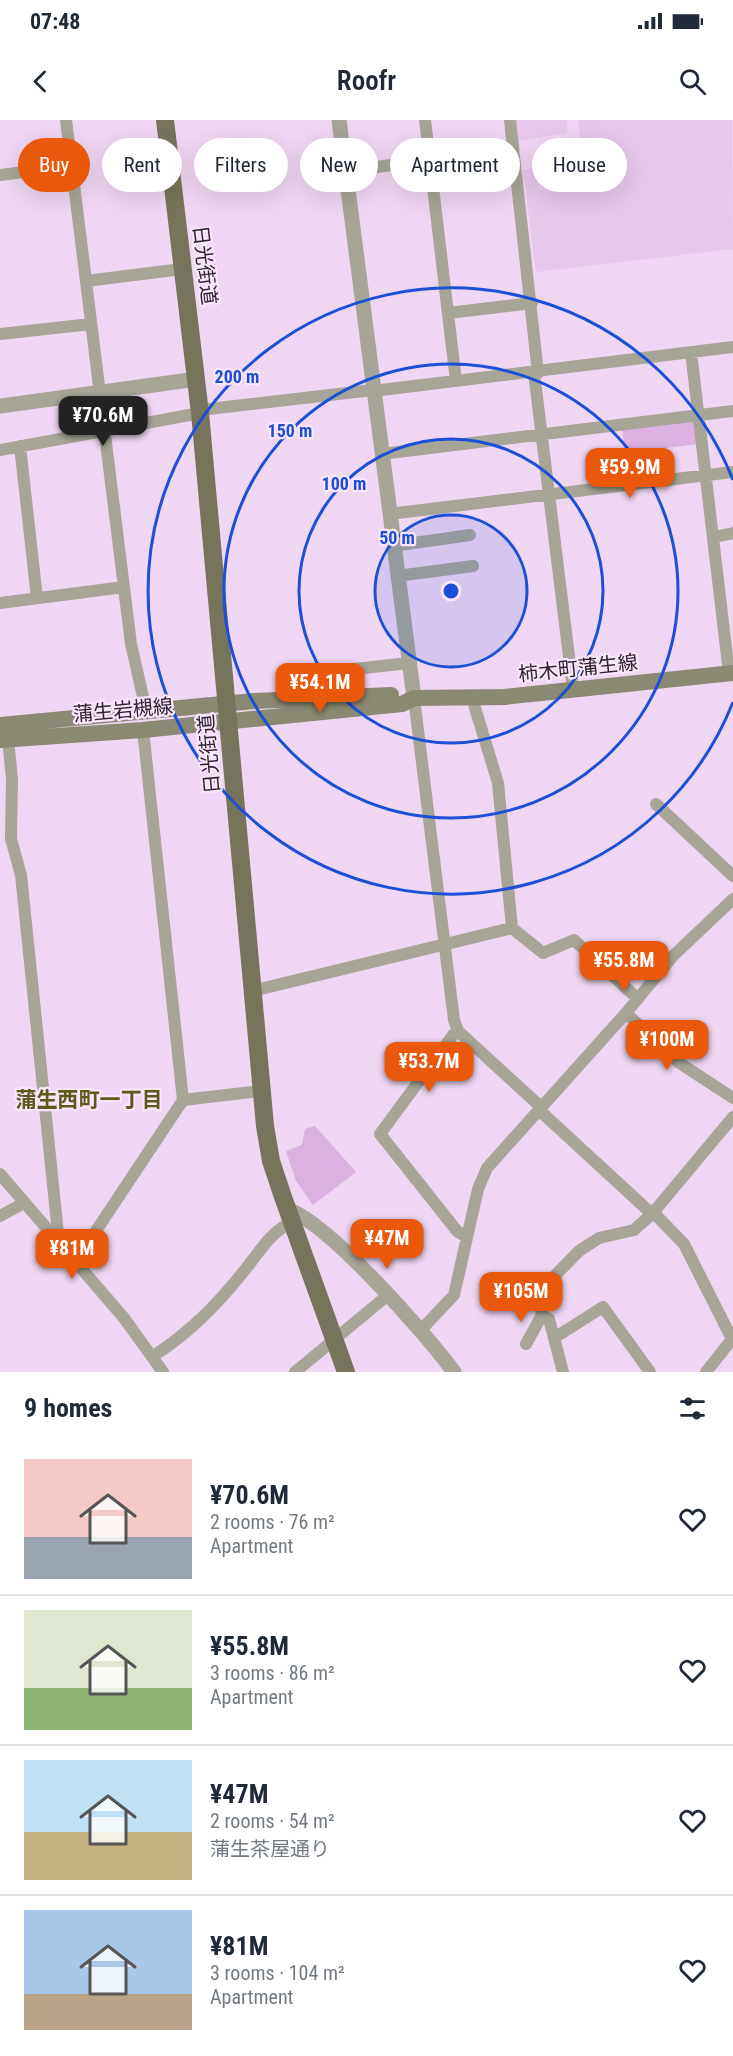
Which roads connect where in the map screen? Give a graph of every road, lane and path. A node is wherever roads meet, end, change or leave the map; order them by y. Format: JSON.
{"nodes":[{"id":1,"x":66,"y":120,"type":"edge"},
{"id":2,"x":165,"y":120,"type":"edge"},
{"id":3,"x":339,"y":120,"type":"edge"},
{"id":4,"x":425,"y":120,"type":"edge"},
{"id":5,"x":510,"y":120,"type":"edge"},
{"id":6,"x":68,"y":138,"type":"edge"},
{"id":7,"x":341,"y":138,"type":"edge"},
{"id":8,"x":427,"y":138,"type":"edge"},
{"id":9,"x":18,"y":173,"type":"edge"},
{"id":10,"x":0,"y":175,"type":"edge"},
{"id":11,"x":75,"y":192,"type":"edge"},
{"id":12,"x":349,"y":192,"type":"edge"},
{"id":13,"x":434,"y":192,"type":"edge"},
{"id":14,"x":182,"y":269,"type":"junction"},
{"id":15,"x":86,"y":281,"type":"junction"},
{"id":16,"x":532,"y":303,"type":"junction"},
{"id":17,"x":448,"y":313,"type":"junction"},
{"id":18,"x":91,"y":324,"type":"junction"},
{"id":19,"x":0,"y":334,"type":"edge"},
{"id":20,"x":733,"y":347,"type":"edge"},
{"id":21,"x":691,"y":352,"type":"junction"},
{"id":22,"x":536,"y":373,"type":"junction"},
{"id":23,"x":197,"y":379,"type":"junction"},
{"id":24,"x":456,"y":381,"type":"junction"},
{"id":25,"x":373,"y":391,"type":"junction"},
{"id":26,"x":100,"y":392,"type":"junction"},
{"id":27,"x":0,"y":406,"type":"edge"},
{"id":28,"x":733,"y":411,"type":"edge"},
{"id":29,"x":200,"y":412,"type":"junction"},
{"id":30,"x":698,"y":416,"type":"junction"},
{"id":31,"x":105,"y":431,"type":"junction"},
{"id":32,"x":541,"y":435,"type":"junction"},
{"id":33,"x":20,"y":446,"type":"junction"},
{"id":34,"x":0,"y":450,"type":"edge"},
{"id":35,"x":381,"y":454,"type":"junction"},
{"id":36,"x":733,"y":472,"type":"edge"},
{"id":37,"x":706,"y":475,"type":"junction"},
{"id":38,"x":550,"y":494,"type":"junction"},
{"id":39,"x":389,"y":514,"type":"junction"},
{"id":40,"x":733,"y":533,"type":"edge"},
{"id":41,"x":470,"y":535,"type":"dead end"},
{"id":42,"x":714,"y":537,"type":"junction"},
{"id":43,"x":393,"y":546,"type":"junction"},
{"id":44,"x":473,"y":566,"type":"dead end"},
{"id":45,"x":397,"y":576,"type":"junction"},
{"id":46,"x":124,"y":587,"type":"junction"},
{"id":47,"x":37,"y":598,"type":"junction"},
{"id":48,"x":0,"y":603,"type":"edge"},
{"id":49,"x":409,"y":663,"type":"junction"},
{"id":50,"x":327,"y":672,"type":"dead end"},
{"id":51,"x":731,"y":673,"type":"edge"},
{"id":52,"x":573,"y":689,"type":"junction"},
{"id":53,"x":421,"y":698,"type":"junction"},
{"id":54,"x":472,"y":698,"type":"junction"},
{"id":55,"x":146,"y":710,"type":"junction"},
{"id":56,"x":228,"y":713,"type":"junction"},
{"id":57,"x":142,"y":730,"type":"junction"},
{"id":58,"x":3,"y":734,"type":"edge"},
{"id":59,"x":656,"y":804,"type":"dead end"},
{"id":60,"x":733,"y":876,"type":"edge"},
{"id":61,"x":733,"y":899,"type":"edge"},
{"id":62,"x":512,"y":928,"type":"junction"},
{"id":63,"x":445,"y":944,"type":"junction"},
{"id":64,"x":252,"y":991,"type":"junction"},
{"id":65,"x":638,"y":999,"type":"junction"},
{"id":66,"x":626,"y":1013,"type":"junction"},
{"id":67,"x":458,"y":1031,"type":"junction"},
{"id":68,"x":261,"y":1091,"type":"junction"},
{"id":69,"x":733,"y":1096,"type":"edge"},
{"id":70,"x":183,"y":1100,"type":"junction"},
{"id":71,"x":540,"y":1108,"type":"junction"},
{"id":72,"x":733,"y":1117,"type":"edge"},
{"id":73,"x":0,"y":1174,"type":"edge"},
{"id":74,"x":24,"y":1203,"type":"junction"},
{"id":75,"x":653,"y":1214,"type":"junction"},
{"id":76,"x":0,"y":1216,"type":"edge"},
{"id":77,"x":290,"y":1216,"type":"junction"},
{"id":78,"x":467,"y":1237,"type":"junction"},
{"id":79,"x":59,"y":1243,"type":"junction"},
{"id":80,"x":76,"y":1261,"type":"junction"},
{"id":81,"x":388,"y":1295,"type":"junction"},
{"id":82,"x":542,"y":1315,"type":"junction"},
{"id":83,"x":421,"y":1330,"type":"junction"},
{"id":84,"x":554,"y":1338,"type":"junction"},
{"id":85,"x":732,"y":1339,"type":"edge"},
{"id":86,"x":335,"y":1341,"type":"junction"},
{"id":87,"x":526,"y":1344,"type":"dead end"},
{"id":88,"x":152,"y":1357,"type":"junction"},
{"id":89,"x":163,"y":1372,"type":"edge"},
{"id":90,"x":295,"y":1372,"type":"edge"},
{"id":91,"x":346,"y":1372,"type":"edge"},
{"id":92,"x":454,"y":1372,"type":"edge"},
{"id":93,"x":563,"y":1372,"type":"edge"},
{"id":94,"x":650,"y":1372,"type":"edge"},
{"id":95,"x":706,"y":1372,"type":"edge"}],
"edges":[{"from":1,"to":6,"type":"street"},
{"from":2,"to":14,"type":"main road","name":"日光街道"},
{"from":3,"to":7,"type":"street"},
{"from":4,"to":8,"type":"street"},
{"from":5,"to":16,"type":"street"},
{"from":9,"to":10,"type":"street"},
{"from":11,"to":15,"type":"street"},
{"from":12,"to":25,"type":"street"},
{"from":13,"to":17,"type":"street"},
{"from":14,"to":15,"type":"street"},
{"from":14,"to":23,"type":"main road","name":"日光街道"},
{"from":15,"to":18,"type":"street"},
{"from":16,"to":17,"type":"street"},
{"from":16,"to":22,"type":"street"},
{"from":17,"to":24,"type":"street"},
{"from":18,"to":19,"type":"street"},
{"from":18,"to":26,"type":"street"},
{"from":20,"to":21,"type":"street"},
{"from":21,"to":22,"type":"street"},
{"from":21,"to":30,"type":"street"},
{"from":22,"to":24,"type":"street"},
{"from":22,"to":32,"type":"street"},
{"from":23,"to":26,"type":"street"},
{"from":23,"to":29,"type":"main road","name":"日光街道"},
{"from":24,"to":25,"type":"street"},
{"from":25,"to":29,"type":"street"},
{"from":25,"to":35,"type":"street"},
{"from":26,"to":27,"type":"street"},
{"from":26,"to":31,"type":"street"},
{"from":28,"to":30,"type":"street"},
{"from":29,"to":31,"type":"street"},
{"from":29,"to":56,"type":"main road","name":"日光街道"},
{"from":30,"to":32,"type":"street"},
{"from":30,"to":37,"type":"street"},
{"from":31,"to":33,"type":"street"},
{"from":31,"to":46,"type":"street"},
{"from":32,"to":35,"type":"street"},
{"from":32,"to":38,"type":"street"},
{"from":33,"to":34,"type":"street"},
{"from":33,"to":47,"type":"street"},
{"from":35,"to":39,"type":"street"},
{"from":36,"to":37,"type":"street"},
{"from":37,"to":38,"type":"street"},
{"from":37,"to":42,"type":"street"},
{"from":38,"to":39,"type":"street"},
{"from":38,"to":52,"type":"street"},
{"from":39,"to":43,"type":"street"},
{"from":40,"to":42,"type":"street"},
{"from":41,"to":43,"type":"street"},
{"from":42,"to":51,"type":"street"},
{"from":43,"to":45,"type":"street"},
{"from":44,"to":45,"type":"street"},
{"from":45,"to":49,"type":"street"},
{"from":46,"to":47,"type":"street"},
{"from":46,"to":55,"type":"street"},
{"from":47,"to":48,"type":"street"},
{"from":49,"to":50,"type":"street"},
{"from":49,"to":53,"type":"street"},
{"from":51,"to":52,"type":"main road","name":"柿木町蒲生線"},
{"from":52,"to":54,"type":"main road","name":"柿木町蒲生線"},
{"from":53,"to":54,"type":"main road","name":"柿木町蒲生線"},
{"from":53,"to":56,"type":"main road","name":"柿木町蒲生線"},
{"from":53,"to":63,"type":"street"},
{"from":54,"to":62,"type":"street"},
{"from":55,"to":56,"type":"main road","name":"蒲生岩槻線"},
{"from":55,"to":58,"type":"main road","name":"蒲生岩槻線"},
{"from":56,"to":57,"type":"main road","name":"蒲生岩槻線"},
{"from":56,"to":64,"type":"main road","name":"日光街道"},
{"from":57,"to":58,"type":"main road","name":"蒲生岩槻線"},
{"from":57,"to":70,"type":"street"},
{"from":58,"to":79,"type":"street"},
{"from":59,"to":60,"type":"street"},
{"from":61,"to":65,"type":"street"},
{"from":62,"to":63,"type":"street"},
{"from":62,"to":65,"type":"street"},
{"from":63,"to":64,"type":"street"},
{"from":63,"to":67,"type":"street"},
{"from":64,"to":68,"type":"main road","name":"日光街道"},
{"from":65,"to":66,"type":"street"},
{"from":66,"to":69,"type":"street"},
{"from":66,"to":71,"type":"street"},
{"from":67,"to":71,"type":"street"},
{"from":67,"to":78,"type":"street"},
{"from":68,"to":70,"type":"street"},
{"from":68,"to":77,"type":"main road","name":"日光街道"},
{"from":70,"to":80,"type":"street"},
{"from":71,"to":75,"type":"street"},
{"from":71,"to":78,"type":"street"},
{"from":72,"to":75,"type":"street"},
{"from":73,"to":74,"type":"street"},
{"from":74,"to":76,"type":"street"},
{"from":74,"to":79,"type":"street"},
{"from":75,"to":82,"type":"street"},
{"from":75,"to":85,"type":"street"},
{"from":77,"to":81,"type":"street"},
{"from":77,"to":86,"type":"main road","name":"日光街道"},
{"from":77,"to":88,"type":"street"},
{"from":78,"to":83,"type":"street"},
{"from":79,"to":80,"type":"street"},
{"from":80,"to":88,"type":"street"},
{"from":81,"to":83,"type":"street"},
{"from":81,"to":86,"type":"street"},
{"from":82,"to":84,"type":"street"},
{"from":82,"to":87,"type":"street"},
{"from":83,"to":92,"type":"street"},
{"from":84,"to":93,"type":"street"},
{"from":84,"to":94,"type":"street"},
{"from":85,"to":95,"type":"street"},
{"from":86,"to":90,"type":"street"},
{"from":86,"to":91,"type":"main road","name":"日光街道"},
{"from":88,"to":89,"type":"street"}]}
